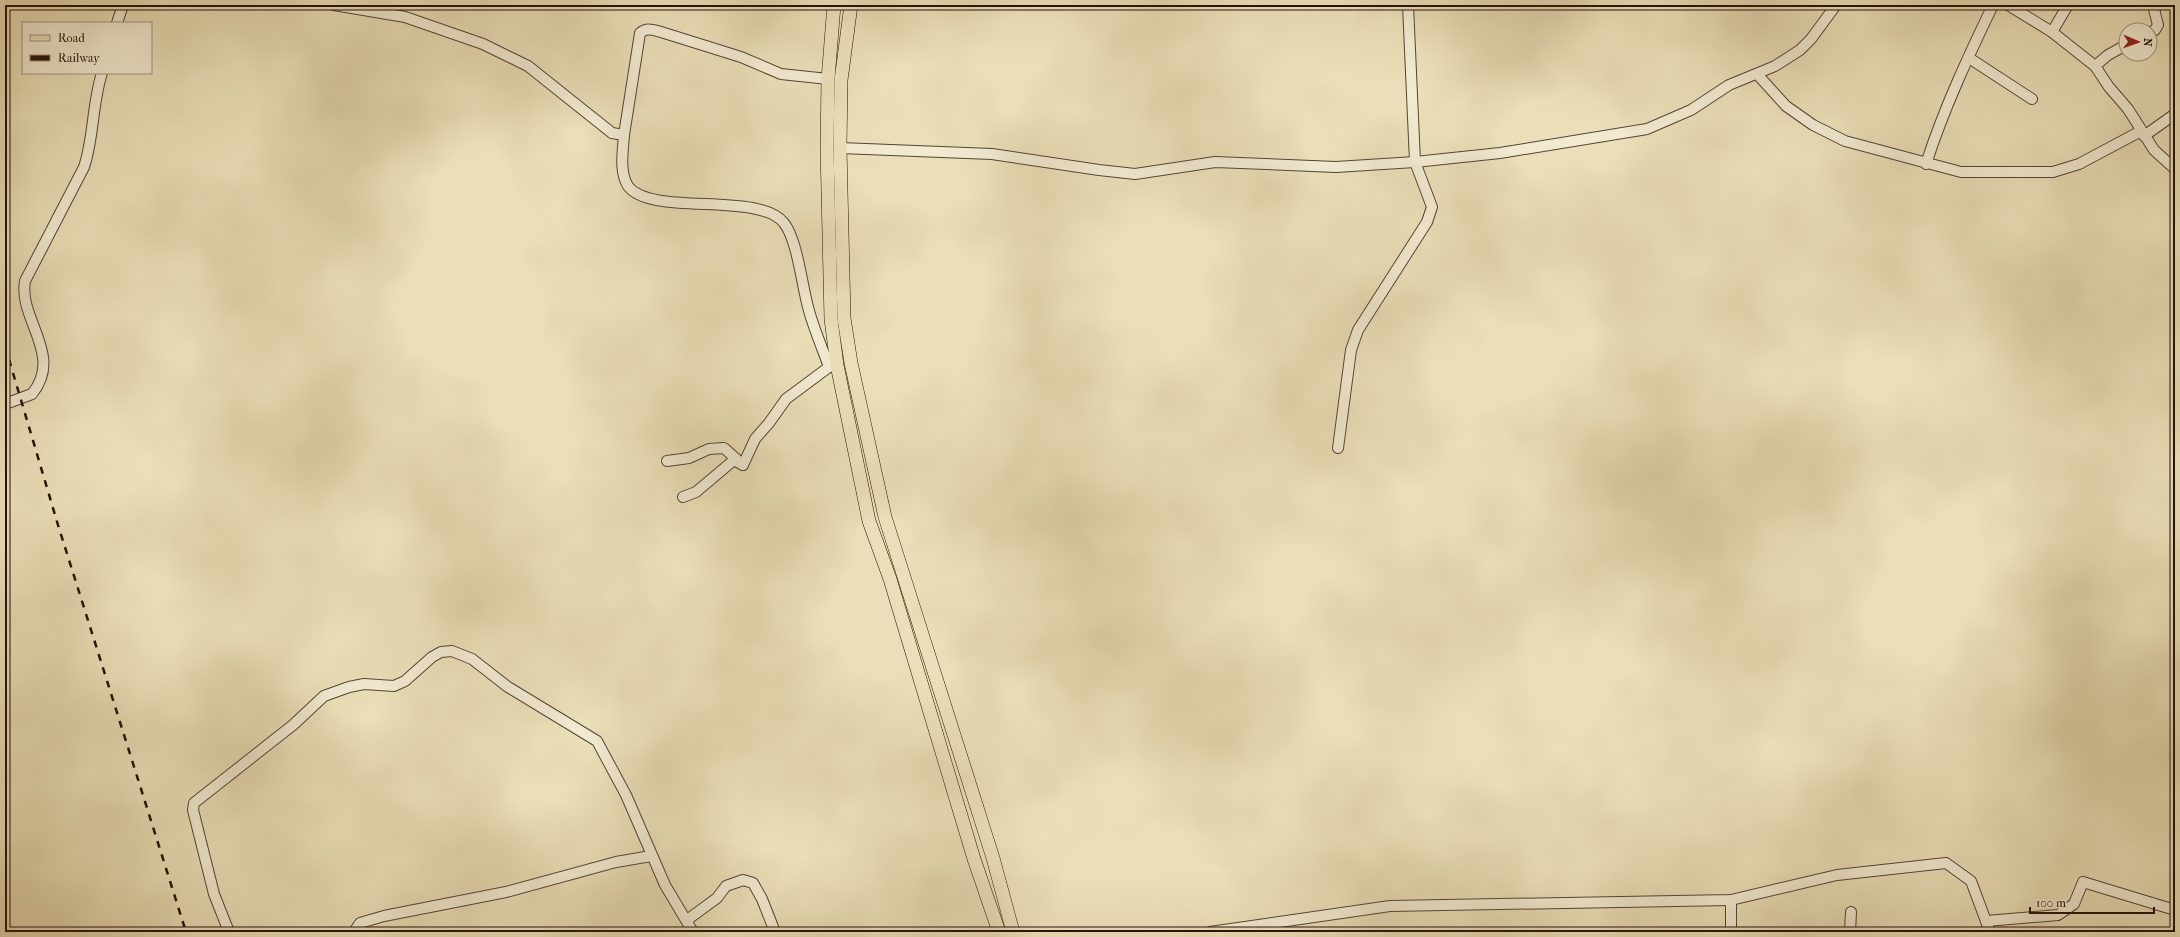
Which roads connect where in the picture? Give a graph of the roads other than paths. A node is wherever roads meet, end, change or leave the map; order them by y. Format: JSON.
{"nodes":[{"id":1,"x":123,"y":5,"type":"edge"},
{"id":2,"x":334,"y":5,"type":"edge"},
{"id":3,"x":834,"y":5,"type":"edge"},
{"id":4,"x":851,"y":5,"type":"edge"},
{"id":5,"x":1408,"y":5,"type":"edge"},
{"id":6,"x":1836,"y":5,"type":"edge"},
{"id":7,"x":1993,"y":5,"type":"edge"},
{"id":8,"x":2008,"y":5,"type":"edge"},
{"id":9,"x":2068,"y":5,"type":"edge"},
{"id":10,"x":2154,"y":5,"type":"edge"},
{"id":11,"x":117,"y":22,"type":"edge"},
{"id":12,"x":2157,"y":22,"type":"edge"},
{"id":13,"x":2052,"y":32,"type":"junction"},
{"id":14,"x":2118,"y":49,"type":"edge"},
{"id":15,"x":1969,"y":58,"type":"junction"},
{"id":16,"x":2095,"y":66,"type":"junction"},
{"id":17,"x":102,"y":74,"type":"edge"},
{"id":18,"x":1757,"y":74,"type":"junction"},
{"id":19,"x":828,"y":79,"type":"junction"},
{"id":20,"x":2032,"y":99,"type":"dead end"},
{"id":21,"x":2175,"y":114,"type":"edge"},
{"id":22,"x":2143,"y":134,"type":"junction"},
{"id":23,"x":624,"y":135,"type":"junction"},
{"id":24,"x":840,"y":148,"type":"junction"},
{"id":25,"x":1415,"y":162,"type":"junction"},
{"id":26,"x":1926,"y":164,"type":"junction"},
{"id":27,"x":2175,"y":169,"type":"edge"},
{"id":28,"x":833,"y":366,"type":"junction"},
{"id":29,"x":5,"y":404,"type":"edge"},
{"id":30,"x":1338,"y":448,"type":"dead end"},
{"id":31,"x":667,"y":461,"type":"dead end"},
{"id":32,"x":743,"y":465,"type":"junction"},
{"id":33,"x":683,"y":497,"type":"dead end"},
{"id":34,"x":652,"y":856,"type":"junction"},
{"id":35,"x":1731,"y":900,"type":"junction"},
{"id":36,"x":2175,"y":910,"type":"edge"},
{"id":37,"x":1851,"y":912,"type":"dead end"},
{"id":38,"x":687,"y":920,"type":"junction"},
{"id":39,"x":1986,"y":921,"type":"junction"},
{"id":40,"x":229,"y":932,"type":"edge"},
{"id":41,"x":354,"y":932,"type":"edge"},
{"id":42,"x":693,"y":932,"type":"edge"},
{"id":43,"x":775,"y":932,"type":"edge"},
{"id":44,"x":999,"y":932,"type":"edge"},
{"id":45,"x":1013,"y":932,"type":"edge"},
{"id":46,"x":1210,"y":932,"type":"edge"},
{"id":47,"x":1731,"y":932,"type":"edge"},
{"id":48,"x":1850,"y":932,"type":"edge"},
{"id":49,"x":1990,"y":932,"type":"edge"}],
"edges":[{"from":1,"to":11,"type":"street"},
{"from":2,"to":23,"type":"street"},
{"from":3,"to":19,"type":"main road"},
{"from":4,"to":24,"type":"main road"},
{"from":5,"to":25,"type":"street"},
{"from":6,"to":18,"type":"street"},
{"from":7,"to":15,"type":"street"},
{"from":8,"to":13,"type":"street"},
{"from":9,"to":13,"type":"street"},
{"from":10,"to":12,"type":"street"},
{"from":13,"to":16,"type":"street"},
{"from":14,"to":16,"type":"street"},
{"from":15,"to":20,"type":"street"},
{"from":15,"to":26,"type":"street"},
{"from":16,"to":22,"type":"street"},
{"from":17,"to":29,"type":"street"},
{"from":18,"to":25,"type":"street"},
{"from":18,"to":26,"type":"street"},
{"from":19,"to":23,"type":"street"},
{"from":19,"to":28,"type":"main road"},
{"from":21,"to":22,"type":"street"},
{"from":22,"to":26,"type":"street"},
{"from":22,"to":27,"type":"street"},
{"from":23,"to":28,"type":"street"},
{"from":24,"to":25,"type":"street"},
{"from":24,"to":45,"type":"main road"},
{"from":25,"to":30,"type":"street"},
{"from":28,"to":32,"type":"street"},
{"from":28,"to":44,"type":"main road"},
{"from":31,"to":32,"type":"street"},
{"from":32,"to":33,"type":"street"},
{"from":34,"to":38,"type":"street"},
{"from":34,"to":40,"type":"street"},
{"from":34,"to":41,"type":"street"},
{"from":35,"to":39,"type":"street"},
{"from":35,"to":46,"type":"street"},
{"from":35,"to":47,"type":"street"},
{"from":36,"to":39,"type":"street"},
{"from":37,"to":48,"type":"street"},
{"from":38,"to":42,"type":"street"},
{"from":38,"to":43,"type":"street"},
{"from":39,"to":49,"type":"street"}]}
